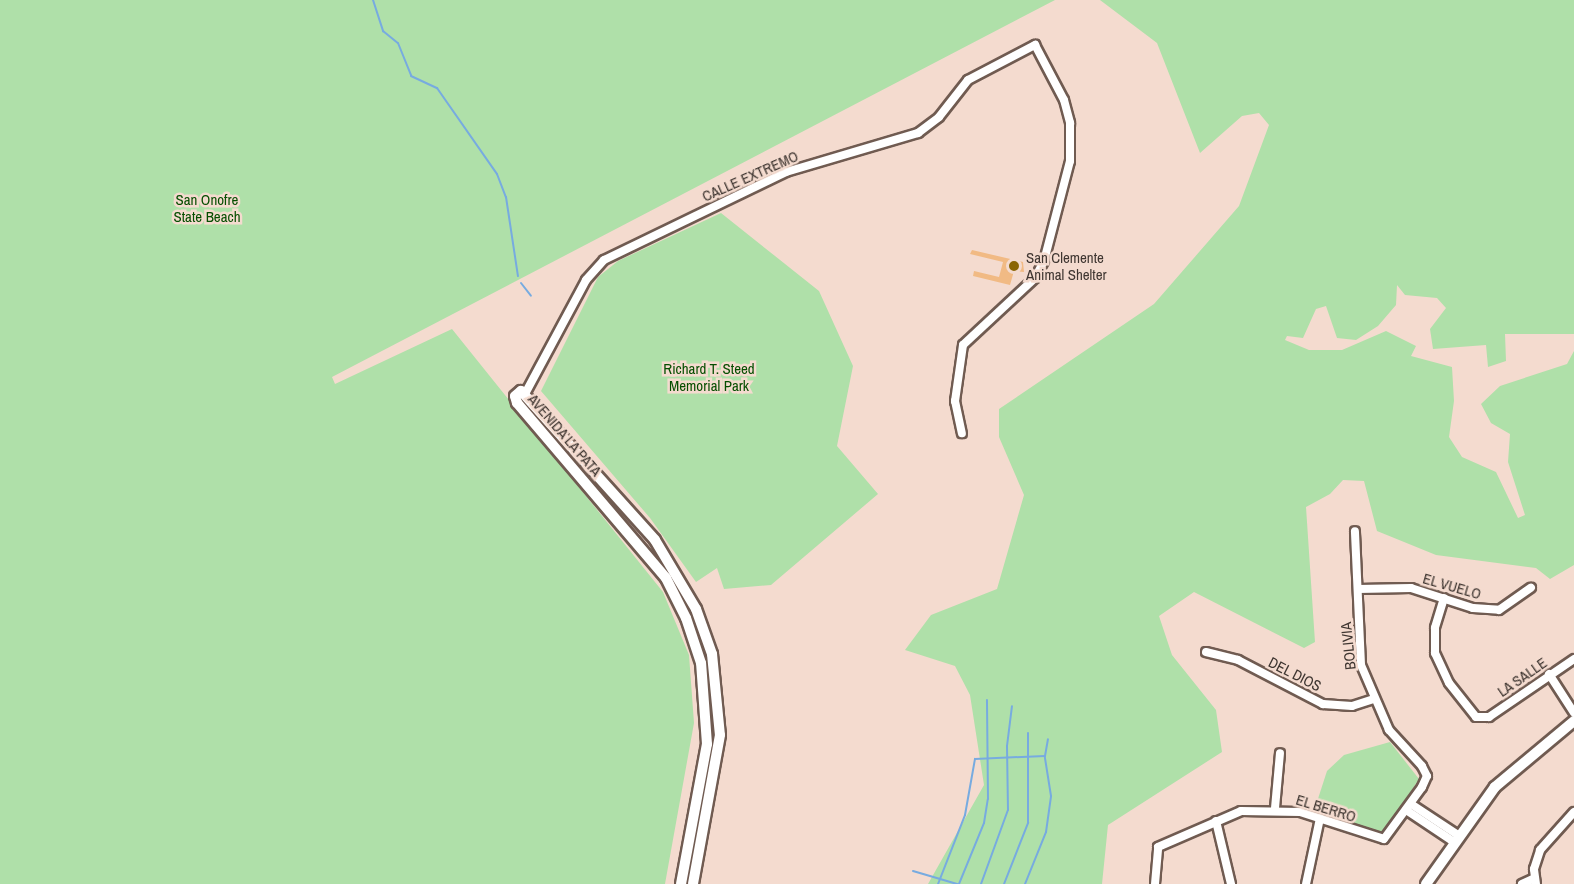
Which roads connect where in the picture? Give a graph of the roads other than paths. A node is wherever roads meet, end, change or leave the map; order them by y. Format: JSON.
{"nodes":[{"id":1,"x":526,"y":392,"type":"junction"},
{"id":2,"x":962,"y":433,"type":"dead end"},
{"id":3,"x":1355,"y":531,"type":"dead end"},
{"id":4,"x":1531,"y":588,"type":"dead end"},
{"id":5,"x":1358,"y":589,"type":"junction"},
{"id":6,"x":1444,"y":598,"type":"junction"},
{"id":7,"x":1206,"y":652,"type":"dead end"},
{"id":8,"x":1574,"y":659,"type":"edge"},
{"id":9,"x":1549,"y":674,"type":"junction"},
{"id":10,"x":1373,"y":699,"type":"junction"},
{"id":11,"x":1574,"y":713,"type":"edge"},
{"id":12,"x":1574,"y":721,"type":"edge"},
{"id":13,"x":1280,"y":753,"type":"dead end"},
{"id":14,"x":1408,"y":807,"type":"junction"},
{"id":15,"x":1275,"y":808,"type":"junction"},
{"id":16,"x":1573,"y":814,"type":"edge"},
{"id":17,"x":1320,"y":818,"type":"junction"},
{"id":18,"x":1216,"y":821,"type":"junction"},
{"id":19,"x":1456,"y":838,"type":"junction"},
{"id":20,"x":1535,"y":881,"type":"edge"},
{"id":21,"x":681,"y":884,"type":"edge"},
{"id":22,"x":693,"y":884,"type":"edge"},
{"id":23,"x":1155,"y":884,"type":"edge"},
{"id":24,"x":1231,"y":884,"type":"edge"},
{"id":25,"x":1306,"y":884,"type":"edge"},
{"id":26,"x":1426,"y":884,"type":"edge"},
{"id":27,"x":1522,"y":884,"type":"edge"}],
"edges":[{"from":1,"to":2,"type":"street","name":"CALLE EXTREMO"},
{"from":1,"to":21,"type":"main road","name":"AVENIDA LA PATA"},
{"from":1,"to":22,"type":"main road","name":"AVENIDA LA PATA"},
{"from":3,"to":5,"type":"street","name":"BOLIVIA"},
{"from":4,"to":6,"type":"street","name":"EL VUELO"},
{"from":5,"to":6,"type":"street","name":"EL VUELO"},
{"from":5,"to":10,"type":"street","name":"BOLIVIA"},
{"from":6,"to":9,"type":"street","name":"LA SALLE"},
{"from":7,"to":10,"type":"street","name":"DEL DIOS"},
{"from":8,"to":9,"type":"street","name":"LA SALLE"},
{"from":9,"to":11,"type":"street"},
{"from":10,"to":14,"type":"street","name":"BOLIVIA"},
{"from":12,"to":19,"type":"main road"},
{"from":13,"to":15,"type":"street"},
{"from":14,"to":17,"type":"street","name":"EL BERRO"},
{"from":14,"to":19,"type":"street"},
{"from":15,"to":17,"type":"street","name":"EL BERRO"},
{"from":15,"to":18,"type":"street","name":"EL BERRO"},
{"from":16,"to":20,"type":"street"},
{"from":17,"to":25,"type":"street"},
{"from":18,"to":23,"type":"street","name":"EL BERRO"},
{"from":18,"to":24,"type":"street"},
{"from":19,"to":26,"type":"main road"},
{"from":20,"to":27,"type":"street"}]}
